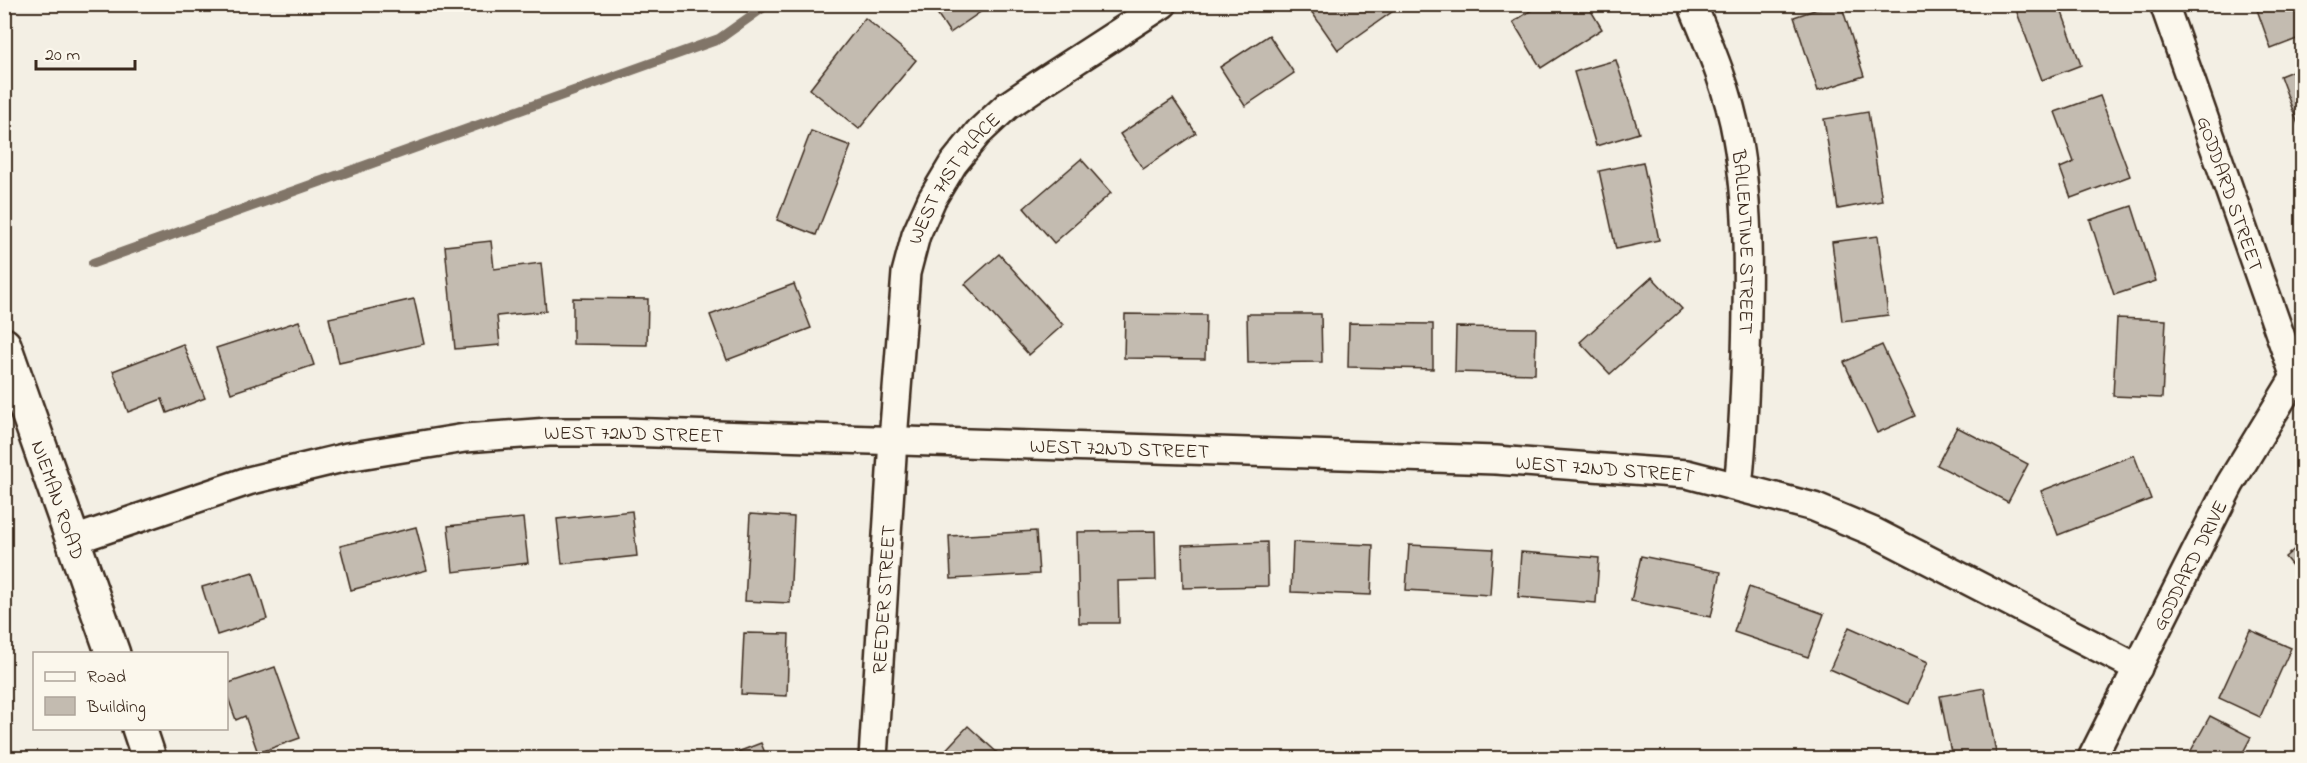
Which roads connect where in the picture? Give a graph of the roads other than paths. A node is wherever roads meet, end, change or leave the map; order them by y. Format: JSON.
{"nodes":[{"id":1,"x":1163,"y":4,"type":"edge"},
{"id":2,"x":1692,"y":4,"type":"edge"},
{"id":3,"x":2164,"y":4,"type":"edge"},
{"id":4,"x":4,"y":345,"type":"edge"},
{"id":5,"x":2299,"y":378,"type":"edge"},
{"id":6,"x":892,"y":440,"type":"junction"},
{"id":7,"x":1738,"y":486,"type":"junction"},
{"id":8,"x":74,"y":540,"type":"junction"},
{"id":9,"x":112,"y":652,"type":"edge"},
{"id":10,"x":2138,"y":668,"type":"junction"},
{"id":11,"x":139,"y":730,"type":"edge"},
{"id":12,"x":149,"y":759,"type":"edge"},
{"id":13,"x":873,"y":759,"type":"edge"},
{"id":14,"x":2092,"y":759,"type":"edge"}],
"edges":[{"from":1,"to":6,"type":"street","name":"WEST 71ST PLACE"},
{"from":2,"to":7,"type":"street","name":"BALLENTINE STREET"},
{"from":3,"to":5,"type":"street","name":"GODDARD STREET"},
{"from":4,"to":8,"type":"main road","name":"NIEMAN ROAD"},
{"from":5,"to":10,"type":"street","name":"GODDARD DRIVE"},
{"from":6,"to":7,"type":"street","name":"WEST 72ND STREET"},
{"from":6,"to":8,"type":"street","name":"WEST 72ND STREET"},
{"from":6,"to":13,"type":"street","name":"REEDER STREET"},
{"from":7,"to":10,"type":"street","name":"WEST 72ND STREET"},
{"from":8,"to":9,"type":"main road","name":"NIEMAN ROAD"},
{"from":10,"to":14,"type":"street","name":"GODDARD DRIVE"},
{"from":11,"to":12,"type":"main road"}]}
